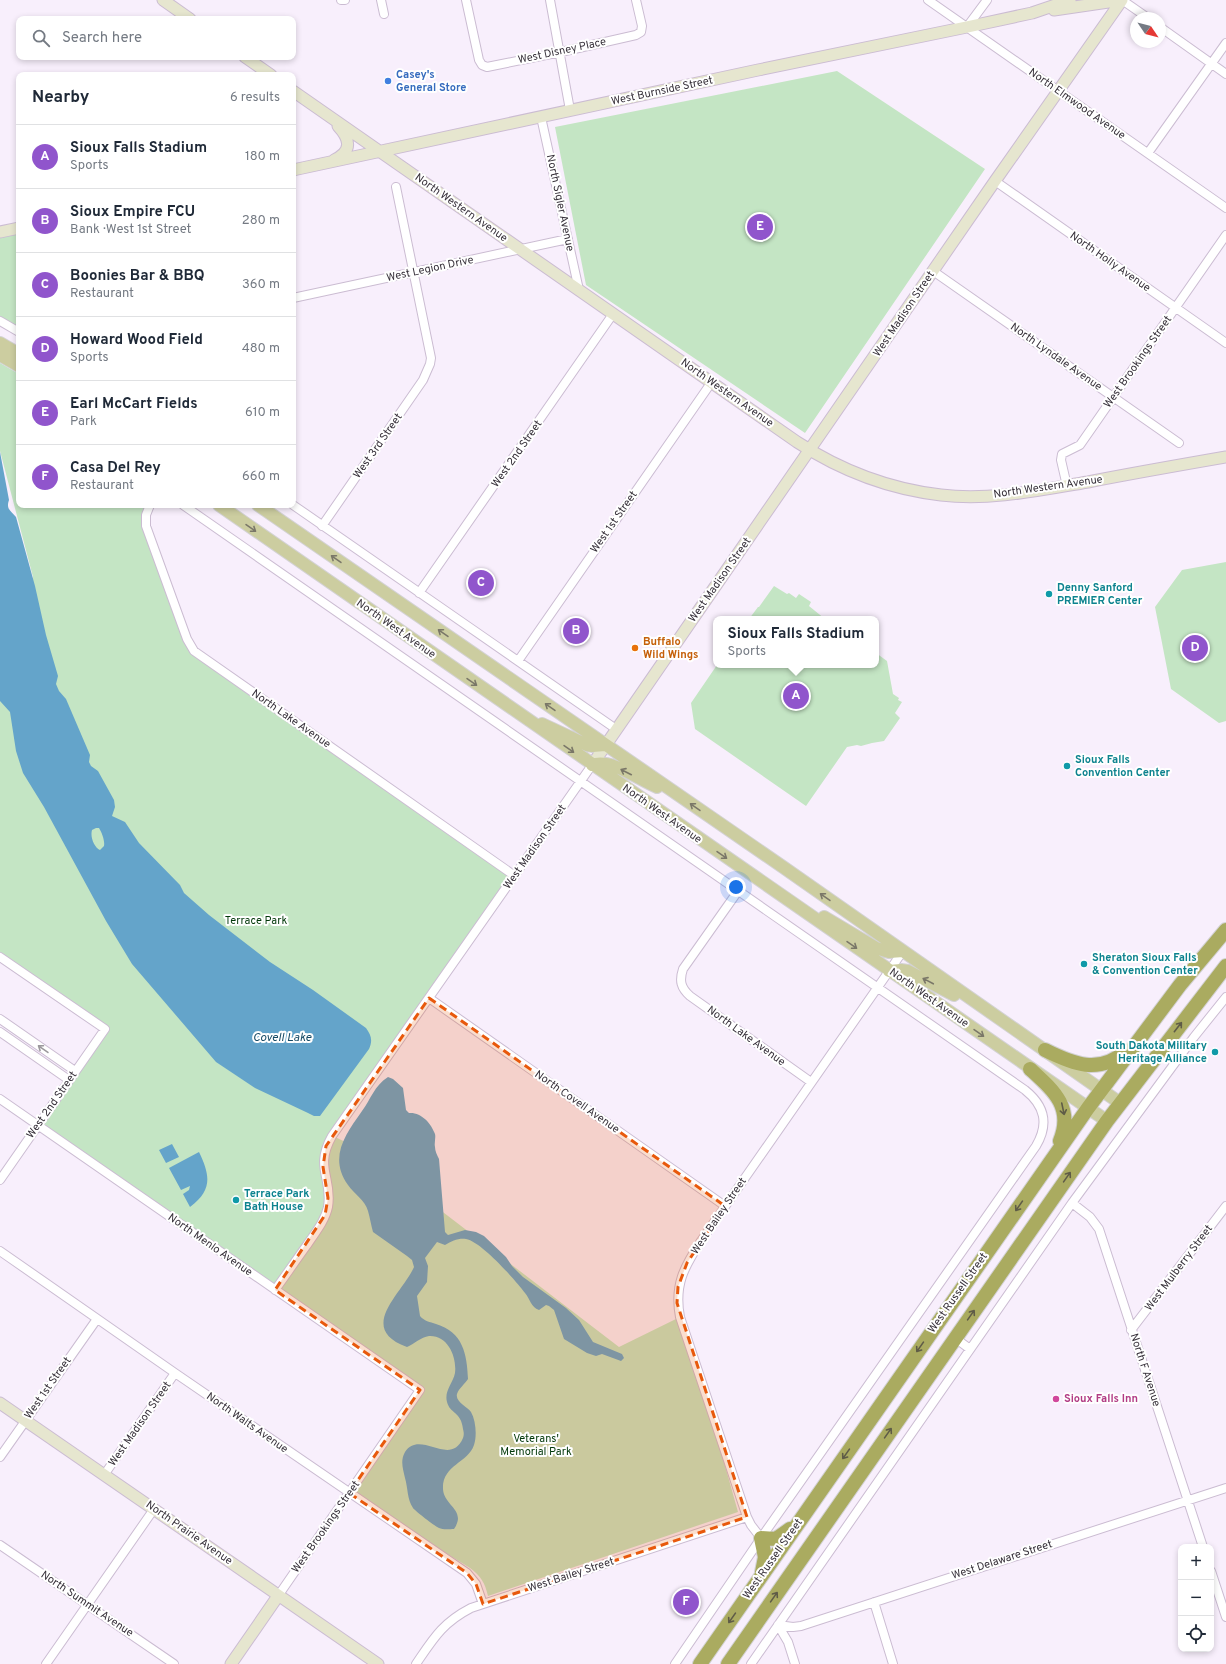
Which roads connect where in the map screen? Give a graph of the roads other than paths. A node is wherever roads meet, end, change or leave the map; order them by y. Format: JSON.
{"nodes":[{"id":1,"x":163,"y":0,"type":"edge"},
{"id":2,"x":341,"y":0,"type":"edge"},
{"id":3,"x":345,"y":0,"type":"edge"},
{"id":4,"x":381,"y":0,"type":"edge"},
{"id":5,"x":466,"y":0,"type":"edge"},
{"id":6,"x":550,"y":0,"type":"edge"},
{"id":7,"x":636,"y":0,"type":"edge"},
{"id":8,"x":928,"y":0,"type":"edge"},
{"id":9,"x":987,"y":0,"type":"edge"},
{"id":10,"x":1070,"y":0,"type":"edge"},
{"id":11,"x":1122,"y":0,"type":"edge"},
{"id":12,"x":1139,"y":12,"type":"edge"},
{"id":13,"x":1032,"y":13,"type":"junction"},
{"id":14,"x":384,"y":14,"type":"dead end"},
{"id":15,"x":186,"y":16,"type":"edge"},
{"id":16,"x":967,"y":28,"type":"junction"},
{"id":17,"x":1166,"y":31,"type":"edge"},
{"id":18,"x":1226,"y":43,"type":"edge"},
{"id":19,"x":561,"y":52,"type":"junction"},
{"id":20,"x":249,"y":60,"type":"edge"},
{"id":21,"x":1212,"y":64,"type":"junction"},
{"id":22,"x":267,"y":72,"type":"edge"},
{"id":23,"x":1226,"y":74,"type":"edge"},
{"id":24,"x":1059,"y":91,"type":"junction"},
{"id":25,"x":296,"y":93,"type":"edge"},
{"id":26,"x":570,"y":110,"type":"junction"},
{"id":27,"x":327,"y":114,"type":"junction"},
{"id":28,"x":542,"y":117,"type":"junction"},
{"id":29,"x":379,"y":150,"type":"junction"},
{"id":30,"x":1148,"y":153,"type":"junction"},
{"id":31,"x":330,"y":162,"type":"junction"},
{"id":32,"x":296,"y":169,"type":"edge"},
{"id":33,"x":995,"y":181,"type":"junction"},
{"id":34,"x":396,"y":187,"type":"dead end"},
{"id":35,"x":1226,"y":208,"type":"edge"},
{"id":36,"x":16,"y":229,"type":"edge"},
{"id":37,"x":0,"y":232,"type":"edge"},
{"id":38,"x":1226,"y":235,"type":"edge"},
{"id":39,"x":568,"y":239,"type":"junction"},
{"id":40,"x":521,"y":250,"type":"junction"},
{"id":41,"x":933,"y":271,"type":"junction"},
{"id":42,"x":412,"y":273,"type":"junction"},
{"id":43,"x":579,"y":290,"type":"junction"},
{"id":44,"x":296,"y":297,"type":"edge"},
{"id":45,"x":1176,"y":307,"type":"junction"},
{"id":46,"x":613,"y":314,"type":"junction"},
{"id":47,"x":0,"y":321,"type":"edge"},
{"id":48,"x":16,"y":330,"type":"edge"},
{"id":49,"x":0,"y":343,"type":"edge"},
{"id":50,"x":1226,"y":343,"type":"edge"},
{"id":51,"x":16,"y":352,"type":"edge"},
{"id":52,"x":0,"y":355,"type":"edge"},
{"id":53,"x":16,"y":364,"type":"edge"},
{"id":54,"x":711,"y":383,"type":"junction"},
{"id":55,"x":1114,"y":398,"type":"junction"},
{"id":56,"x":1179,"y":442,"type":"dead end"},
{"id":57,"x":810,"y":451,"type":"junction"},
{"id":58,"x":1226,"y":457,"type":"edge"},
{"id":59,"x":1067,"y":486,"type":"junction"},
{"id":60,"x":296,"y":507,"type":"edge"},
{"id":61,"x":149,"y":508,"type":"edge"},
{"id":62,"x":187,"y":508,"type":"edge"},
{"id":63,"x":223,"y":508,"type":"edge"},
{"id":64,"x":262,"y":508,"type":"edge"},
{"id":65,"x":322,"y":526,"type":"junction"},
{"id":66,"x":420,"y":593,"type":"junction"},
{"id":67,"x":518,"y":661,"type":"junction"},
{"id":68,"x":526,"y":719,"type":"junction"},
{"id":69,"x":616,"y":729,"type":"junction"},
{"id":70,"x":605,"y":745,"type":"junction"},
{"id":71,"x":592,"y":765,"type":"junction"},
{"id":72,"x":581,"y":782,"type":"junction"},
{"id":73,"x":675,"y":793,"type":"junction"},
{"id":74,"x":515,"y":876,"type":"junction"},
{"id":75,"x":738,"y":891,"type":"junction"},
{"id":76,"x":785,"y":898,"type":"junction"},
{"id":77,"x":1226,"y":930,"type":"edge"},
{"id":78,"x":903,"y":951,"type":"junction"},
{"id":79,"x":0,"y":957,"type":"edge"},
{"id":80,"x":1226,"y":966,"type":"edge"},
{"id":81,"x":889,"y":971,"type":"junction"},
{"id":82,"x":878,"y":988,"type":"junction"},
{"id":83,"x":1226,"y":997,"type":"edge"},
{"id":84,"x":429,"y":998,"type":"junction"},
{"id":85,"x":975,"y":1003,"type":"junction"},
{"id":86,"x":0,"y":1019,"type":"edge"},
{"id":87,"x":0,"y":1032,"type":"edge"},
{"id":88,"x":1140,"y":1038,"type":"junction"},
{"id":89,"x":1045,"y":1050,"type":"junction"},
{"id":90,"x":1030,"y":1069,"type":"junction"},
{"id":91,"x":75,"y":1071,"type":"junction"},
{"id":92,"x":69,"y":1080,"type":"junction"},
{"id":93,"x":811,"y":1082,"type":"junction"},
{"id":94,"x":1101,"y":1090,"type":"junction"},
{"id":95,"x":0,"y":1099,"type":"edge"},
{"id":96,"x":1120,"y":1103,"type":"junction"},
{"id":97,"x":1088,"y":1108,"type":"junction"},
{"id":98,"x":1043,"y":1116,"type":"joint"},
{"id":99,"x":1107,"y":1121,"type":"junction"},
{"id":100,"x":38,"y":1126,"type":"junction"},
{"id":101,"x":0,"y":1180,"type":"edge"},
{"id":102,"x":1035,"y":1183,"type":"junction"},
{"id":103,"x":1072,"y":1203,"type":"junction"},
{"id":104,"x":725,"y":1206,"type":"junction"},
{"id":105,"x":1226,"y":1206,"type":"edge"},
{"id":106,"x":0,"y":1251,"type":"edge"},
{"id":107,"x":275,"y":1290,"type":"junction"},
{"id":108,"x":96,"y":1319,"type":"junction"},
{"id":109,"x":1131,"y":1330,"type":"junction"},
{"id":110,"x":955,"y":1338,"type":"junction"},
{"id":111,"x":970,"y":1349,"type":"junction"},
{"id":112,"x":175,"y":1373,"type":"junction"},
{"id":113,"x":420,"y":1390,"type":"joint"},
{"id":114,"x":0,"y":1403,"type":"edge"},
{"id":115,"x":26,"y":1420,"type":"junction"},
{"id":116,"x":0,"y":1457,"type":"edge"},
{"id":117,"x":104,"y":1475,"type":"junction"},
{"id":118,"x":1226,"y":1488,"type":"edge"},
{"id":119,"x":349,"y":1493,"type":"junction"},
{"id":120,"x":1188,"y":1501,"type":"junction"},
{"id":121,"x":812,"y":1503,"type":"junction"},
{"id":122,"x":154,"y":1509,"type":"junction"},
{"id":123,"x":747,"y":1517,"type":"junction"},
{"id":124,"x":761,"y":1538,"type":"junction"},
{"id":125,"x":1202,"y":1544,"type":"edge"},
{"id":126,"x":0,"y":1545,"type":"edge"},
{"id":127,"x":1214,"y":1580,"type":"edge"},
{"id":128,"x":756,"y":1583,"type":"junction"},
{"id":129,"x":278,"y":1596,"type":"junction"},
{"id":130,"x":874,"y":1602,"type":"junction"},
{"id":131,"x":483,"y":1604,"type":"junction"},
{"id":132,"x":87,"y":1605,"type":"junction"},
{"id":133,"x":1226,"y":1617,"type":"edge"},
{"id":134,"x":778,"y":1625,"type":"junction"},
{"id":135,"x":46,"y":1664,"type":"edge"},
{"id":136,"x":174,"y":1664,"type":"edge"},
{"id":137,"x":231,"y":1664,"type":"edge"},
{"id":138,"x":378,"y":1664,"type":"edge"},
{"id":139,"x":416,"y":1664,"type":"edge"},
{"id":140,"x":675,"y":1664,"type":"edge"},
{"id":141,"x":700,"y":1664,"type":"edge"},
{"id":142,"x":728,"y":1664,"type":"edge"},
{"id":143,"x":751,"y":1664,"type":"edge"},
{"id":144,"x":795,"y":1664,"type":"edge"},
{"id":145,"x":894,"y":1664,"type":"edge"}],
"edges":[{"from":1,"to":15,"type":"main road"},
{"from":2,"to":3,"type":"street"},
{"from":4,"to":14,"type":"street"},
{"from":5,"to":19,"type":"street","name":"West Disney Place"},
{"from":6,"to":19,"type":"street"},
{"from":7,"to":19,"type":"street","name":"West Disney Place"},
{"from":8,"to":16,"type":"street","name":"North Elmwood Avenue"},
{"from":9,"to":16,"type":"street"},
{"from":10,"to":13,"type":"main road","name":"West Burnside Street"},
{"from":11,"to":12,"type":"street"},
{"from":11,"to":13,"type":"main road","name":"West Burnside Street"},
{"from":11,"to":24,"type":"main road","name":"West Madison Street"},
{"from":13,"to":16,"type":"main road","name":"West Burnside Street"},
{"from":16,"to":24,"type":"street","name":"North Elmwood Avenue"},
{"from":16,"to":26,"type":"main road","name":"West Burnside Street"},
{"from":17,"to":21,"type":"street"},
{"from":18,"to":21,"type":"street"},
{"from":19,"to":26,"type":"street"},
{"from":20,"to":22,"type":"main road"},
{"from":21,"to":23,"type":"street"},
{"from":21,"to":30,"type":"street"},
{"from":24,"to":30,"type":"street","name":"North Elmwood Avenue"},
{"from":24,"to":33,"type":"main road","name":"West Madison Street"},
{"from":25,"to":27,"type":"main road","name":"North Western Avenue"},
{"from":26,"to":28,"type":"main road","name":"West Burnside Street"},
{"from":27,"to":29,"type":"main road","name":"North Western Avenue"},
{"from":27,"to":31,"type":"main road"},
{"from":28,"to":29,"type":"main road","name":"West Burnside Street"},
{"from":28,"to":39,"type":"street","name":"North Sigler Avenue"},
{"from":29,"to":31,"type":"main road","name":"West Burnside Street"},
{"from":29,"to":40,"type":"main road","name":"North Western Avenue"},
{"from":30,"to":35,"type":"street","name":"North Elmwood Avenue"},
{"from":31,"to":32,"type":"main road","name":"West Burnside Street"},
{"from":33,"to":41,"type":"main road","name":"West Madison Street"},
{"from":33,"to":45,"type":"street","name":"North Holly Avenue"},
{"from":34,"to":42,"type":"street"},
{"from":36,"to":37,"type":"main road"},
{"from":38,"to":45,"type":"street","name":"West Brookings Street"},
{"from":39,"to":40,"type":"street","name":"West Legion Drive"},
{"from":39,"to":43,"type":"street","name":"North Sigler Avenue"},
{"from":40,"to":42,"type":"street","name":"West Legion Drive"},
{"from":40,"to":43,"type":"main road","name":"North Western Avenue"},
{"from":41,"to":55,"type":"street","name":"North Lyndale Avenue"},
{"from":41,"to":57,"type":"main road","name":"West Madison Street"},
{"from":42,"to":44,"type":"street","name":"West Legion Drive"},
{"from":42,"to":65,"type":"street","name":"West 3rd Street"},
{"from":43,"to":46,"type":"main road","name":"North Western Avenue"},
{"from":45,"to":50,"type":"street","name":"North Holly Avenue"},
{"from":45,"to":55,"type":"street","name":"West Brookings Street"},
{"from":46,"to":54,"type":"main road","name":"North Western Avenue"},
{"from":46,"to":66,"type":"street","name":"West 2nd Street"},
{"from":47,"to":48,"type":"street"},
{"from":49,"to":51,"type":"main road"},
{"from":52,"to":53,"type":"main road"},
{"from":54,"to":57,"type":"main road","name":"North Western Avenue"},
{"from":54,"to":67,"type":"street","name":"West 1st Street"},
{"from":55,"to":56,"type":"street","name":"North Lyndale Avenue"},
{"from":55,"to":59,"type":"street","name":"West Brookings Street"},
{"from":57,"to":59,"type":"main road","name":"North Western Avenue"},
{"from":57,"to":69,"type":"main road","name":"West Madison Street"},
{"from":58,"to":59,"type":"main road","name":"North Western Avenue"},
{"from":60,"to":65,"type":"street"},
{"from":61,"to":74,"type":"street","name":"North Lake Avenue"},
{"from":62,"to":72,"type":"street","name":"North West Avenue"},
{"from":63,"to":68,"type":"main road","name":"North West Avenue","one_way":true},
{"from":70,"to":64,"type":"main road","name":"North West Avenue","one_way":true},
{"from":65,"to":66,"type":"street"},
{"from":66,"to":67,"type":"street"},
{"from":67,"to":69,"type":"street"},
{"from":68,"to":70,"type":"main road"},
{"from":68,"to":71,"type":"main road","name":"North West Avenue","one_way":true},
{"from":69,"to":70,"type":"main road","name":"West Madison Street"},
{"from":70,"to":71,"type":"main road","name":"West Madison Street"},
{"from":70,"to":73,"type":"main road","name":"North West Avenue"},
{"from":71,"to":72,"type":"street","name":"West Madison Street"},
{"from":73,"to":71,"type":"main road","one_way":true},
{"from":71,"to":76,"type":"main road","name":"North West Avenue","one_way":true},
{"from":72,"to":74,"type":"street","name":"West Madison Street"},
{"from":72,"to":75,"type":"street","name":"North West Avenue"},
{"from":78,"to":73,"type":"main road","name":"North West Avenue","one_way":true},
{"from":74,"to":84,"type":"street","name":"West Madison Street"},
{"from":75,"to":82,"type":"street","name":"North West Avenue"},
{"from":75,"to":93,"type":"street","name":"North Lake Avenue"},
{"from":76,"to":78,"type":"main road"},
{"from":76,"to":81,"type":"main road","name":"North West Avenue","one_way":true},
{"from":77,"to":88,"type":"highway","name":"West Russell Street"},
{"from":78,"to":81,"type":"street","name":"West Bailey Street"},
{"from":78,"to":85,"type":"main road","name":"North West Avenue"},
{"from":79,"to":91,"type":"street","name":"West 2nd Street"},
{"from":96,"to":80,"type":"highway","name":"West Russell Street","one_way":true},
{"from":81,"to":82,"type":"street","name":"West Bailey Street"},
{"from":85,"to":81,"type":"main road","one_way":true},
{"from":81,"to":90,"type":"main road","name":"North West Avenue","one_way":true},
{"from":82,"to":93,"type":"street","name":"West Bailey Street"},
{"from":82,"to":98,"type":"street","name":"North West Avenue"},
{"from":83,"to":103,"type":"street"},
{"from":84,"to":104,"type":"street","name":"North Covell Avenue"},
{"from":84,"to":107,"type":"street","name":"West Madison Street"},
{"from":85,"to":89,"type":"main road","name":"North West Avenue"},
{"from":91,"to":86,"type":"street","one_way":true},
{"from":87,"to":92,"type":"street"},
{"from":88,"to":89,"type":"highway"},
{"from":88,"to":94,"type":"highway","name":"West Russell Street"},
{"from":89,"to":94,"type":"main road","name":"North West Avenue"},
{"from":90,"to":97,"type":"main road","name":"North West Avenue"},
{"from":90,"to":102,"type":"highway","one_way":true},
{"from":91,"to":92,"type":"street","name":"West 2nd Street"},
{"from":92,"to":100,"type":"street","name":"West 2nd Street"},
{"from":93,"to":104,"type":"street","name":"West Bailey Street"},
{"from":94,"to":96,"type":"main road","name":"North West Avenue"},
{"from":94,"to":97,"type":"highway","name":"West Russell Street"},
{"from":95,"to":100,"type":"street","name":"North Menlo Avenue"},
{"from":96,"to":99,"type":"highway","name":"West Russell Street"},
{"from":97,"to":99,"type":"main road","name":"North West Avenue"},
{"from":97,"to":102,"type":"highway","name":"West Russell Street"},
{"from":98,"to":124,"type":"street","name":"West Russell Street"},
{"from":110,"to":99,"type":"highway","name":"West Russell Street","one_way":true},
{"from":100,"to":101,"type":"street","name":"West 2nd Street"},
{"from":100,"to":107,"type":"street","name":"North Menlo Avenue"},
{"from":102,"to":121,"type":"highway","name":"West Russell Street","one_way":true},
{"from":103,"to":109,"type":"street","name":"North F Avenue"},
{"from":103,"to":111,"type":"street"},
{"from":104,"to":123,"type":"street","name":"West Bailey Street"},
{"from":105,"to":109,"type":"street","name":"West Mulberry Street"},
{"from":106,"to":108,"type":"street","name":"North Walts Avenue"},
{"from":107,"to":113,"type":"street","name":"North Menlo Avenue"},
{"from":108,"to":112,"type":"street","name":"North Walts Avenue"},
{"from":108,"to":115,"type":"street","name":"West 1st Street"},
{"from":109,"to":120,"type":"street","name":"North F Avenue"},
{"from":110,"to":111,"type":"street"},
{"from":142,"to":110,"type":"highway","name":"West Russell Street","one_way":true},
{"from":111,"to":134,"type":"street"},
{"from":112,"to":117,"type":"street","name":"West Madison Street"},
{"from":112,"to":119,"type":"street","name":"North Walts Avenue"},
{"from":113,"to":119,"type":"street","name":"West Brookings Street"},
{"from":114,"to":115,"type":"main road","name":"North Prairie Avenue"},
{"from":115,"to":116,"type":"street","name":"West 1st Street"},
{"from":115,"to":117,"type":"main road","name":"North Prairie Avenue"},
{"from":117,"to":122,"type":"main road","name":"North Prairie Avenue"},
{"from":118,"to":120,"type":"street","name":"West Delaware Street"},
{"from":119,"to":129,"type":"street","name":"West Brookings Street"},
{"from":119,"to":131,"type":"street","name":"North Walts Avenue"},
{"from":120,"to":125,"type":"street","name":"North F Avenue"},
{"from":120,"to":130,"type":"street","name":"West Delaware Street"},
{"from":121,"to":124,"type":"highway"},
{"from":121,"to":128,"type":"highway","name":"West Russell Street"},
{"from":122,"to":129,"type":"main road","name":"North Prairie Avenue"},
{"from":122,"to":132,"type":"street"},
{"from":123,"to":124,"type":"street","name":"West Bailey Street"},
{"from":123,"to":131,"type":"street","name":"West Bailey Street"},
{"from":124,"to":128,"type":"highway"},
{"from":124,"to":140,"type":"street","name":"West Russell Street"},
{"from":126,"to":132,"type":"street","name":"North Summit Avenue"},
{"from":127,"to":133,"type":"street"},
{"from":128,"to":141,"type":"highway","name":"West Russell Street","one_way":true},
{"from":129,"to":137,"type":"main road","name":"West Brookings Street"},
{"from":129,"to":138,"type":"main road","name":"North Prairie Avenue"},
{"from":130,"to":134,"type":"street","name":"West Delaware Street"},
{"from":130,"to":145,"type":"street"},
{"from":131,"to":139,"type":"street","name":"West Bailey Street"},
{"from":132,"to":135,"type":"street"},
{"from":132,"to":136,"type":"street","name":"North Summit Avenue"},
{"from":134,"to":143,"type":"street"},
{"from":134,"to":144,"type":"street"}]}
